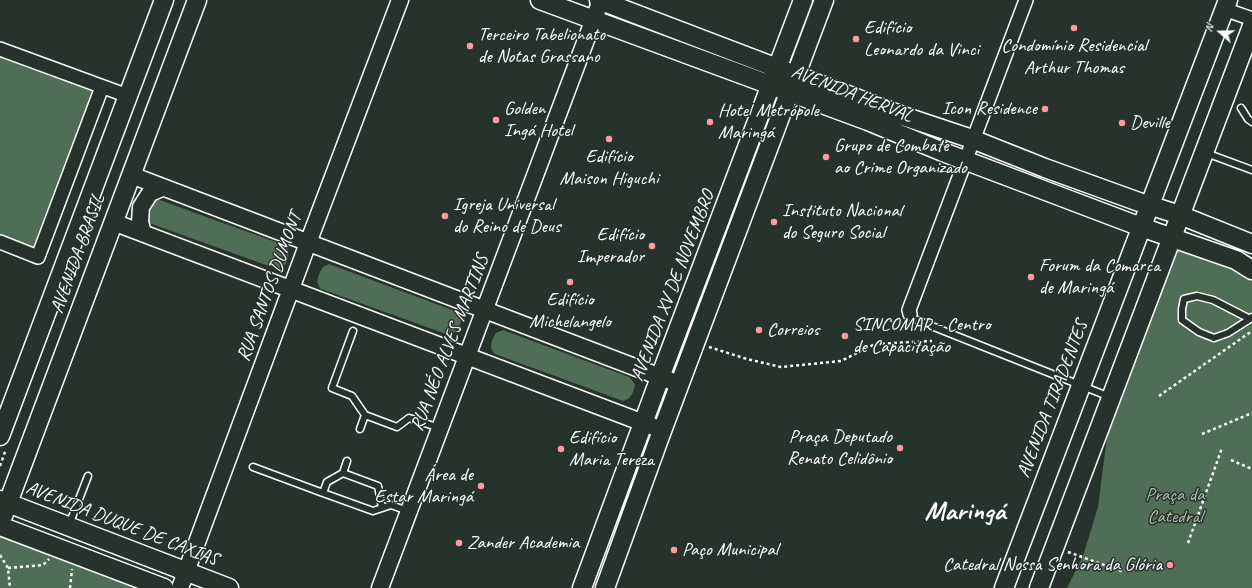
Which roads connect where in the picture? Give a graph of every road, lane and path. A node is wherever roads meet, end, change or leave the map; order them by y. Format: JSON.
{"nodes":[{"id":1,"x":164,"y":0,"type":"edge"},
{"id":2,"x":197,"y":0,"type":"edge"},
{"id":3,"x":400,"y":0,"type":"edge"},
{"id":4,"x":540,"y":0,"type":"edge"},
{"id":5,"x":600,"y":0,"type":"edge"},
{"id":6,"x":803,"y":0,"type":"edge"},
{"id":7,"x":824,"y":0,"type":"edge"},
{"id":8,"x":1026,"y":0,"type":"edge"},
{"id":9,"x":1226,"y":4,"type":"edge"},
{"id":10,"x":1252,"y":19,"type":"edge"},
{"id":11,"x":593,"y":20,"type":"junction"},
{"id":12,"x":1252,"y":26,"type":"edge"},
{"id":13,"x":672,"y":28,"type":"junction"},
{"id":14,"x":0,"y":49,"type":"edge"},
{"id":15,"x":686,"y":54,"type":"junction"},
{"id":16,"x":778,"y":68,"type":"junction"},
{"id":17,"x":796,"y":74,"type":"junction"},
{"id":18,"x":771,"y":86,"type":"junction"},
{"id":19,"x":102,"y":87,"type":"junction"},
{"id":20,"x":789,"y":93,"type":"junction"},
{"id":21,"x":128,"y":96,"type":"junction"},
{"id":22,"x":1241,"y":108,"type":"dead end"},
{"id":23,"x":903,"y":116,"type":"junction"},
{"id":24,"x":868,"y":122,"type":"junction"},
{"id":25,"x":1252,"y":122,"type":"edge"},
{"id":26,"x":972,"y":139,"type":"junction"},
{"id":27,"x":1204,"y":153,"type":"junction"},
{"id":28,"x":965,"y":160,"type":"junction"},
{"id":29,"x":1045,"y":168,"type":"junction"},
{"id":30,"x":1252,"y":170,"type":"edge"},
{"id":31,"x":131,"y":175,"type":"junction"},
{"id":32,"x":162,"y":188,"type":"junction"},
{"id":33,"x":1069,"y":199,"type":"junction"},
{"id":34,"x":1149,"y":206,"type":"junction"},
{"id":35,"x":1180,"y":215,"type":"junction"},
{"id":36,"x":113,"y":222,"type":"junction"},
{"id":37,"x":1141,"y":227,"type":"junction"},
{"id":38,"x":143,"y":233,"type":"junction"},
{"id":39,"x":1171,"y":236,"type":"junction"},
{"id":40,"x":0,"y":242,"type":"edge"},
{"id":41,"x":308,"y":243,"type":"junction"},
{"id":42,"x":1252,"y":244,"type":"edge"},
{"id":43,"x":1252,"y":270,"type":"edge"},
{"id":44,"x":291,"y":289,"type":"junction"},
{"id":45,"x":484,"y":309,"type":"junction"},
{"id":46,"x":910,"y":314,"type":"joint"},
{"id":47,"x":1251,"y":318,"type":"edge"},
{"id":48,"x":353,"y":331,"type":"dead end"},
{"id":49,"x":1252,"y":331,"type":"edge"},
{"id":50,"x":932,"y":341,"type":"dead end"},
{"id":51,"x":695,"y":343,"type":"junction"},
{"id":52,"x":467,"y":355,"type":"junction"},
{"id":53,"x":661,"y":377,"type":"junction"},
{"id":54,"x":680,"y":384,"type":"junction"},
{"id":55,"x":1081,"y":385,"type":"junction"},
{"id":56,"x":1159,"y":396,"type":"dead end"},
{"id":57,"x":1112,"y":398,"type":"junction"},
{"id":58,"x":1252,"y":413,"type":"edge"},
{"id":59,"x":365,"y":415,"type":"junction"},
{"id":60,"x":644,"y":423,"type":"junction"},
{"id":61,"x":440,"y":428,"type":"junction"},
{"id":62,"x":360,"y":429,"type":"dead end"},
{"id":63,"x":662,"y":430,"type":"junction"},
{"id":64,"x":1202,"y":434,"type":"dead end"},
{"id":65,"x":0,"y":436,"type":"edge"},
{"id":66,"x":1222,"y":448,"type":"dead end"},
{"id":67,"x":1231,"y":460,"type":"dead end"},
{"id":68,"x":347,"y":461,"type":"dead end"},
{"id":69,"x":253,"y":467,"type":"dead end"},
{"id":70,"x":1252,"y":470,"type":"edge"},
{"id":71,"x":343,"y":473,"type":"junction"},
{"id":72,"x":88,"y":476,"type":"dead end"},
{"id":73,"x":323,"y":493,"type":"junction"},
{"id":74,"x":4,"y":501,"type":"edge"},
{"id":75,"x":382,"y":508,"type":"junction"},
{"id":76,"x":409,"y":511,"type":"junction"},
{"id":77,"x":0,"y":525,"type":"edge"},
{"id":78,"x":72,"y":528,"type":"junction"},
{"id":79,"x":1188,"y":543,"type":"dead end"},
{"id":80,"x":67,"y":551,"type":"junction"},
{"id":81,"x":0,"y":555,"type":"edge"},
{"id":82,"x":1083,"y":556,"type":"dead end"},
{"id":83,"x":104,"y":566,"type":"junction"},
{"id":84,"x":8,"y":568,"type":"junction"},
{"id":85,"x":1124,"y":572,"type":"dead end"},
{"id":86,"x":183,"y":580,"type":"edge"},
{"id":87,"x":10,"y":588,"type":"edge"},
{"id":88,"x":70,"y":588,"type":"edge"},
{"id":89,"x":164,"y":588,"type":"edge"},
{"id":90,"x":228,"y":588,"type":"edge"},
{"id":91,"x":380,"y":588,"type":"edge"},
{"id":92,"x":582,"y":588,"type":"edge"},
{"id":93,"x":605,"y":588,"type":"edge"},
{"id":94,"x":1004,"y":588,"type":"edge"},
{"id":95,"x":1039,"y":588,"type":"edge"}],
"edges":[{"from":1,"to":21,"type":"main road","name":"AVENIDA BRASIL"},
{"from":2,"to":31,"type":"main road","name":"AVENIDA BRASIL"},
{"from":3,"to":41,"type":"street","name":"RUA SANTOS DUMONT"},
{"from":4,"to":11,"type":"main road","name":"AVENIDA HERVAL"},
{"from":5,"to":11,"type":"street","name":"RUA NÉO ALVES MARTINS"},
{"from":5,"to":13,"type":"main road","name":"AVENIDA HERVAL"},
{"from":6,"to":16,"type":"main road","name":"AVENIDA XV DE NOVEMBRO"},
{"from":7,"to":17,"type":"main road"},
{"from":8,"to":26,"type":"street"},
{"from":9,"to":10,"type":"street"},
{"from":9,"to":34,"type":"main road","name":"AVENIDA TIRADENTES"},
{"from":11,"to":15,"type":"main road","name":"AVENIDA HERVAL"},
{"from":11,"to":45,"type":"street","name":"RUA NÉO ALVES MARTINS"},
{"from":12,"to":27,"type":"main road"},
{"from":13,"to":15,"type":"main road"},
{"from":13,"to":16,"type":"main road","name":"AVENIDA HERVAL"},
{"from":14,"to":19,"type":"street"},
{"from":15,"to":18,"type":"main road","name":"AVENIDA HERVAL"},
{"from":16,"to":17,"type":"main road","name":"AVENIDA HERVAL"},
{"from":16,"to":18,"type":"main road","name":"AVENIDA XV DE NOVEMBRO"},
{"from":17,"to":20,"type":"main road"},
{"from":17,"to":23,"type":"main road","name":"AVENIDA HERVAL"},
{"from":18,"to":20,"type":"main road","name":"AVENIDA HERVAL"},
{"from":18,"to":53,"type":"main road","name":"AVENIDA XV DE NOVEMBRO"},
{"from":19,"to":21,"type":"street"},
{"from":19,"to":40,"type":"street"},
{"from":20,"to":24,"type":"main road","name":"AVENIDA HERVAL"},
{"from":20,"to":51,"type":"main road"},
{"from":21,"to":65,"type":"main road","name":"AVENIDA BRASIL"},
{"from":22,"to":25,"type":"lane"},
{"from":23,"to":24,"type":"main road"},
{"from":23,"to":26,"type":"main road","name":"AVENIDA HERVAL"},
{"from":24,"to":28,"type":"main road","name":"AVENIDA HERVAL"},
{"from":26,"to":28,"type":"street"},
{"from":26,"to":29,"type":"main road","name":"AVENIDA HERVAL"},
{"from":27,"to":30,"type":"lane"},
{"from":27,"to":35,"type":"main road"},
{"from":28,"to":33,"type":"main road","name":"AVENIDA HERVAL"},
{"from":28,"to":46,"type":"street"},
{"from":29,"to":33,"type":"main road"},
{"from":29,"to":34,"type":"main road","name":"AVENIDA HERVAL"},
{"from":31,"to":32,"type":"street"},
{"from":31,"to":36,"type":"main road","name":"AVENIDA BRASIL"},
{"from":32,"to":38,"type":"street"},
{"from":32,"to":41,"type":"street"},
{"from":33,"to":37,"type":"main road","name":"AVENIDA HERVAL"},
{"from":34,"to":35,"type":"main road","name":"AVENIDA HERVAL"},
{"from":34,"to":37,"type":"main road","name":"AVENIDA TIRADENTES"},
{"from":35,"to":39,"type":"main road"},
{"from":35,"to":42,"type":"main road","name":"AVENIDA HERVAL"},
{"from":36,"to":38,"type":"street"},
{"from":36,"to":74,"type":"main road","name":"AVENIDA BRASIL"},
{"from":37,"to":39,"type":"main road","name":"AVENIDA HERVAL"},
{"from":37,"to":55,"type":"main road","name":"AVENIDA TIRADENTES"},
{"from":38,"to":44,"type":"street"},
{"from":39,"to":43,"type":"main road","name":"AVENIDA HERVAL"},
{"from":39,"to":57,"type":"main road"},
{"from":41,"to":44,"type":"street","name":"RUA SANTOS DUMONT"},
{"from":41,"to":45,"type":"street"},
{"from":44,"to":52,"type":"street"},
{"from":44,"to":86,"type":"street","name":"RUA SANTOS DUMONT"},
{"from":45,"to":52,"type":"street","name":"RUA NÉO ALVES MARTINS"},
{"from":45,"to":53,"type":"street"},
{"from":46,"to":55,"type":"lane"},
{"from":47,"to":47,"type":"lane"},
{"from":48,"to":59,"type":"lane"},
{"from":49,"to":56,"type":"path"},
{"from":50,"to":51,"type":"path"},
{"from":51,"to":54,"type":"main road"},
{"from":52,"to":60,"type":"street"},
{"from":52,"to":61,"type":"street","name":"RUA NÉO ALVES MARTINS"},
{"from":53,"to":54,"type":"street"},
{"from":53,"to":60,"type":"main road","name":"AVENIDA XV DE NOVEMBRO"},
{"from":54,"to":63,"type":"main road"},
{"from":55,"to":57,"type":"lane"},
{"from":55,"to":94,"type":"main road","name":"AVENIDA TIRADENTES"},
{"from":57,"to":95,"type":"main road"},
{"from":58,"to":64,"type":"path"},
{"from":59,"to":61,"type":"lane"},
{"from":59,"to":62,"type":"lane"},
{"from":60,"to":63,"type":"street"},
{"from":60,"to":92,"type":"main road","name":"AVENIDA XV DE NOVEMBRO"},
{"from":61,"to":76,"type":"street","name":"RUA NÉO ALVES MARTINS"},
{"from":63,"to":93,"type":"main road"},
{"from":66,"to":79,"type":"path"},
{"from":67,"to":70,"type":"path"},
{"from":68,"to":71,"type":"lane"},
{"from":69,"to":73,"type":"lane"},
{"from":71,"to":73,"type":"lane"},
{"from":71,"to":75,"type":"lane"},
{"from":72,"to":78,"type":"lane"},
{"from":73,"to":75,"type":"lane"},
{"from":74,"to":77,"type":"main road","name":"AVENIDA BRASIL"},
{"from":74,"to":78,"type":"main road","name":"AVENIDA DUQUE DE CAXIAS"},
{"from":75,"to":76,"type":"lane"},
{"from":76,"to":91,"type":"street","name":"RUA NÉO ALVES MARTINS"},
{"from":77,"to":80,"type":"main road"},
{"from":78,"to":83,"type":"main road"},
{"from":78,"to":86,"type":"main road","name":"AVENIDA DUQUE DE CAXIAS"},
{"from":80,"to":83,"type":"main road"},
{"from":80,"to":84,"type":"path"},
{"from":80,"to":88,"type":"path"},
{"from":81,"to":84,"type":"path"},
{"from":82,"to":85,"type":"path"},
{"from":83,"to":89,"type":"main road"},
{"from":84,"to":87,"type":"path"},
{"from":86,"to":90,"type":"main road","name":"AVENIDA DUQUE DE CAXIAS"}]}
